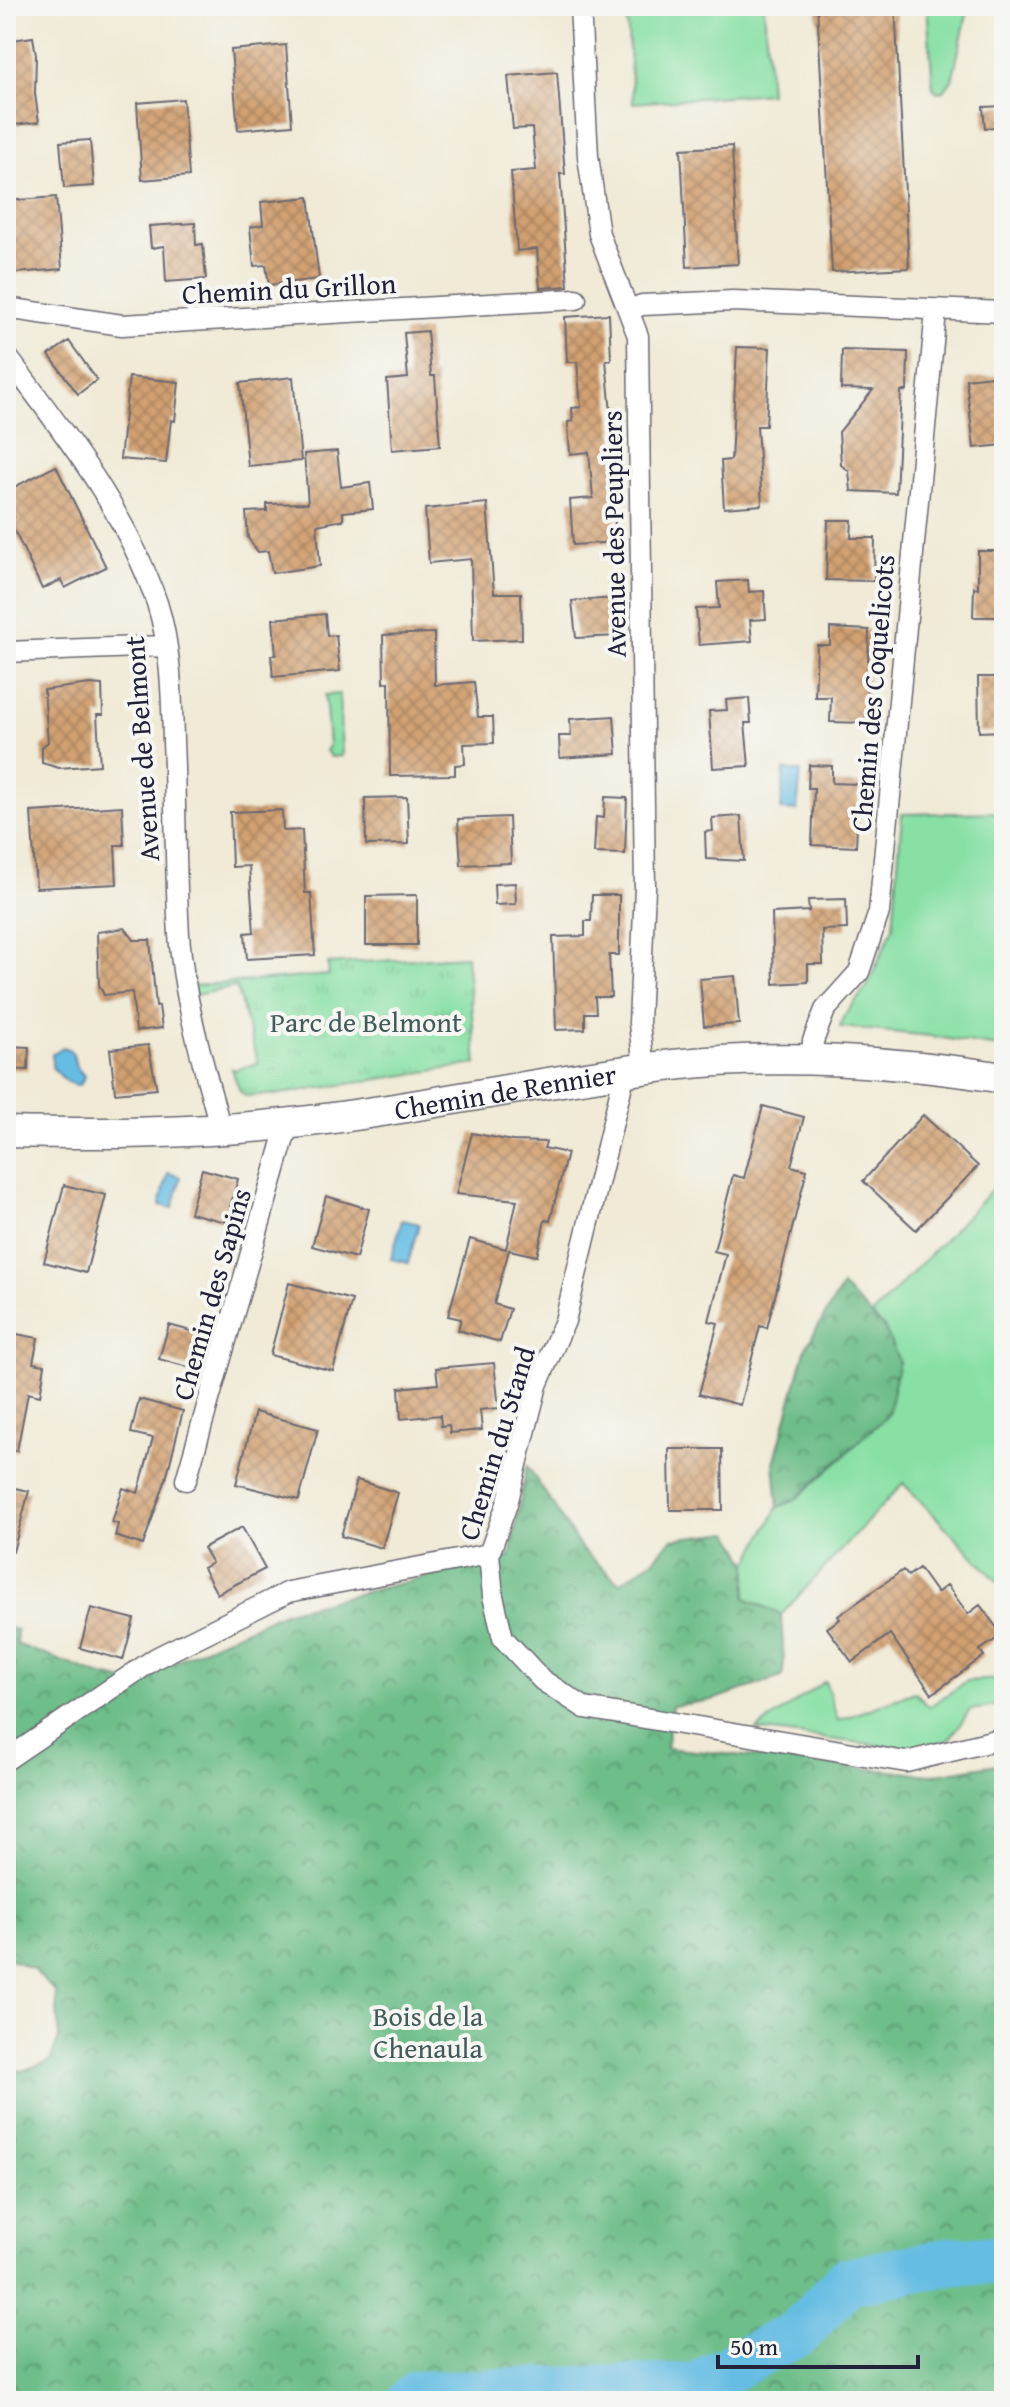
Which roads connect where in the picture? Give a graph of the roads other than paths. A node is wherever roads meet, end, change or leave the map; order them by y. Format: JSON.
{"nodes":[{"id":1,"x":580,"y":6,"type":"edge"},
{"id":2,"x":576,"y":299,"type":"dead end"},
{"id":3,"x":6,"y":308,"type":"edge"},
{"id":4,"x":629,"y":310,"type":"junction"},
{"id":5,"x":936,"y":311,"type":"junction"},
{"id":6,"x":1004,"y":312,"type":"edge"},
{"id":7,"x":6,"y":355,"type":"edge"},
{"id":8,"x":166,"y":646,"type":"junction"},
{"id":9,"x":6,"y":652,"type":"edge"},
{"id":10,"x":812,"y":1062,"type":"junction"},
{"id":11,"x":634,"y":1071,"type":"junction"},
{"id":12,"x":1004,"y":1078,"type":"edge"},
{"id":13,"x":288,"y":1124,"type":"junction"},
{"id":14,"x":221,"y":1130,"type":"junction"},
{"id":15,"x":6,"y":1132,"type":"edge"},
{"id":16,"x":186,"y":1480,"type":"dead end"},
{"id":17,"x":489,"y":1554,"type":"junction"},
{"id":18,"x":1004,"y":1738,"type":"edge"},
{"id":19,"x":6,"y":1760,"type":"edge"}],
"edges":[{"from":1,"to":4,"type":"street","name":"Avenue des Peupliers"},
{"from":2,"to":3,"type":"street","name":"Chemin du Grillon"},
{"from":4,"to":5,"type":"street"},
{"from":4,"to":11,"type":"street","name":"Avenue des Peupliers"},
{"from":5,"to":6,"type":"street"},
{"from":5,"to":10,"type":"street","name":"Chemin des Coquelicots"},
{"from":7,"to":8,"type":"street","name":"Avenue de Belmont"},
{"from":8,"to":9,"type":"street"},
{"from":8,"to":14,"type":"street","name":"Avenue de Belmont"},
{"from":10,"to":11,"type":"street","name":"Chemin de Rennier"},
{"from":10,"to":12,"type":"street","name":"Chemin de Rennier"},
{"from":11,"to":13,"type":"street","name":"Chemin de Rennier"},
{"from":11,"to":17,"type":"street","name":"Chemin du Stand"},
{"from":13,"to":14,"type":"street","name":"Chemin de Rennier"},
{"from":13,"to":16,"type":"street","name":"Chemin des Sapins"},
{"from":14,"to":15,"type":"street","name":"Chemin de Rennier"},
{"from":17,"to":18,"type":"street","name":"Chemin du Stand"},
{"from":17,"to":19,"type":"street"}]}
